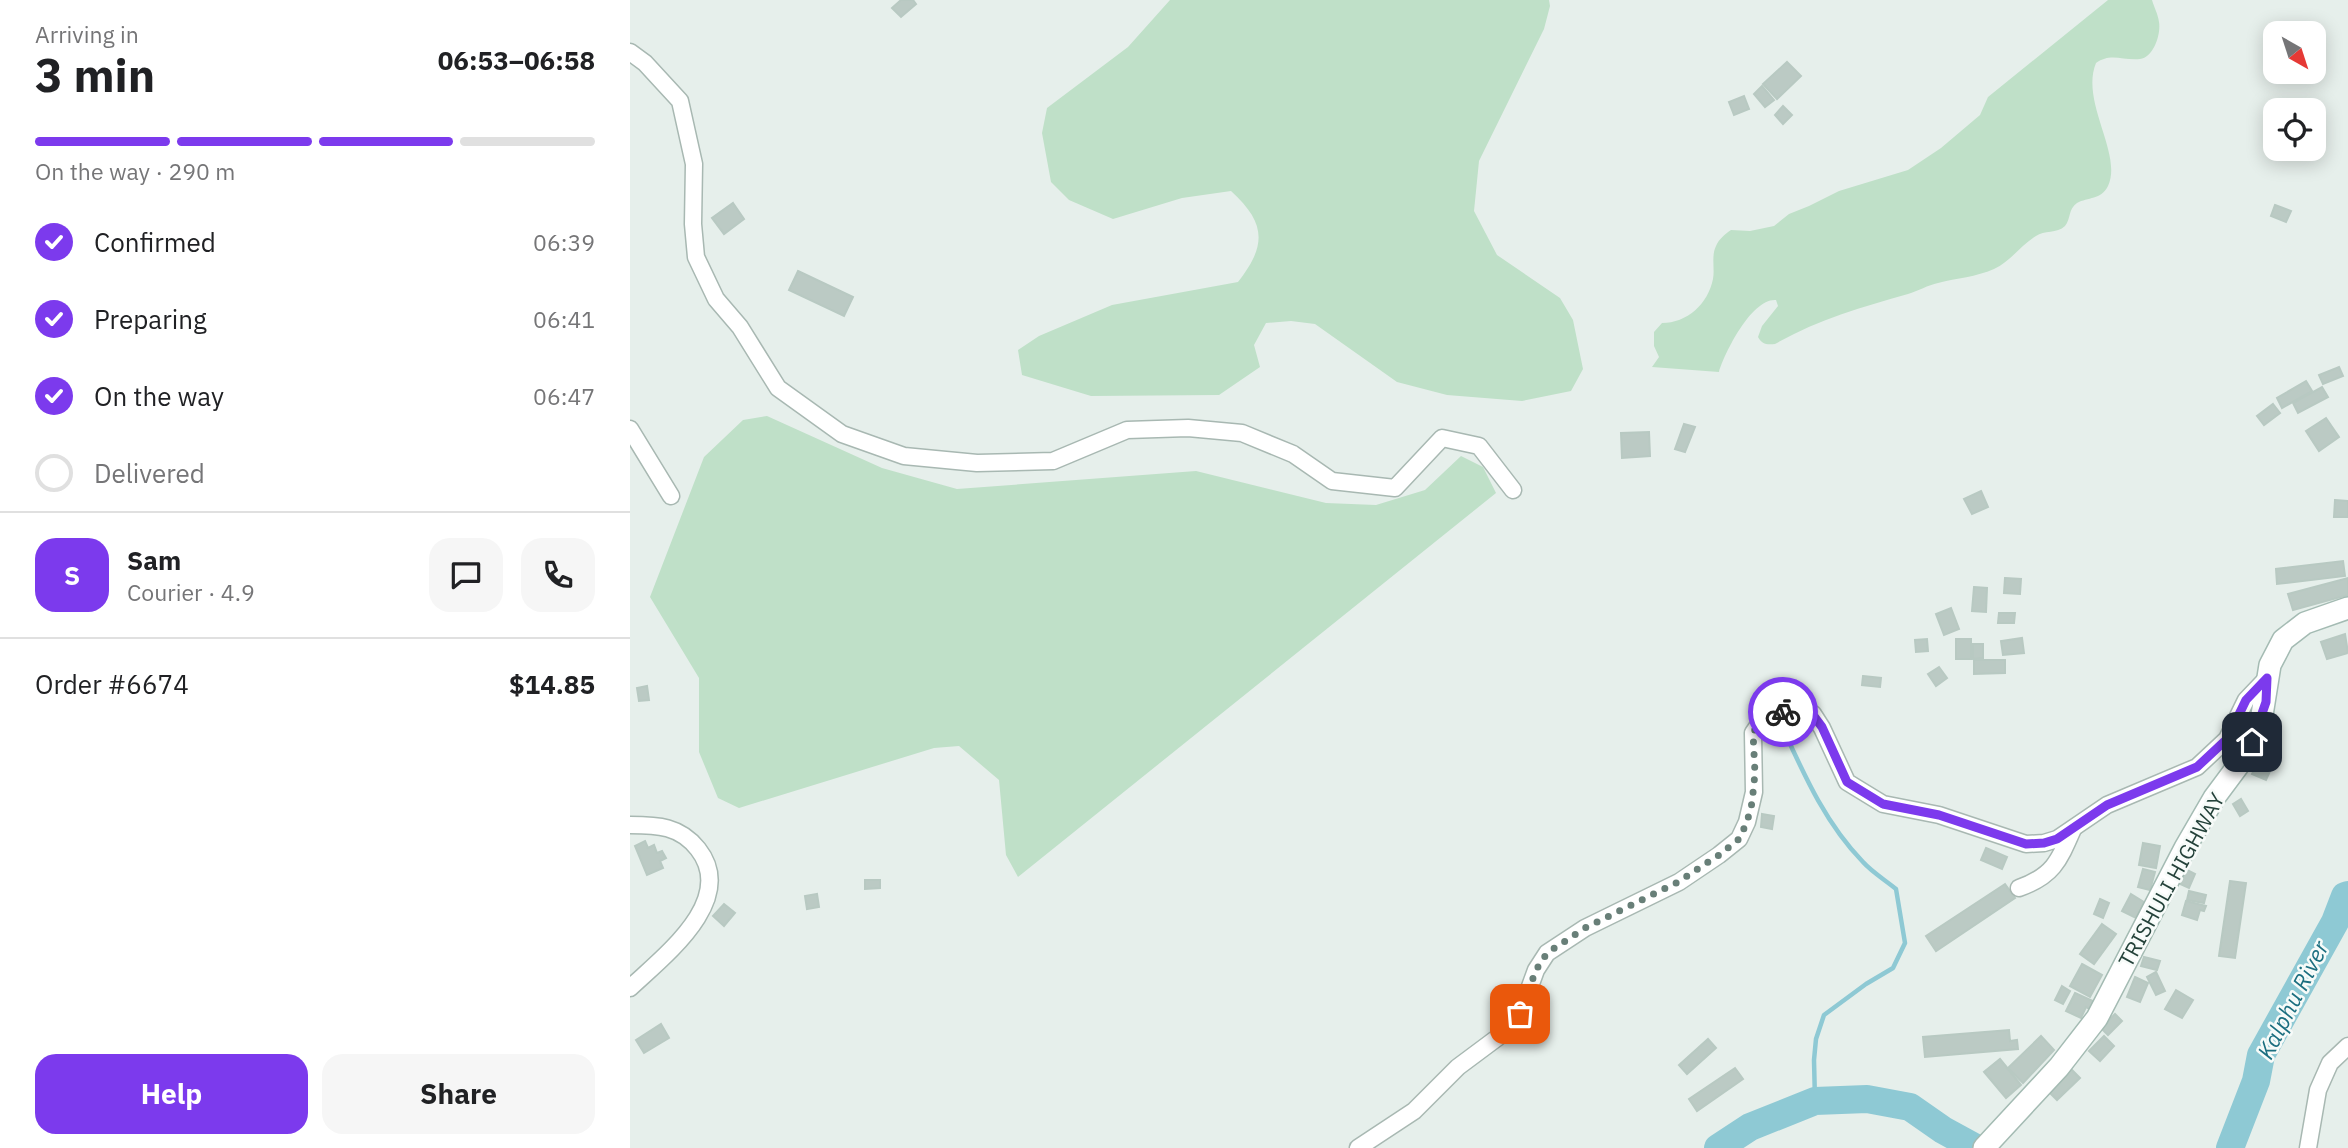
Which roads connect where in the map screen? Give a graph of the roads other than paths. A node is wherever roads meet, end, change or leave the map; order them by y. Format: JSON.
{"nodes":[{"id":1,"x":630,"y":52,"type":"edge"},
{"id":2,"x":630,"y":429,"type":"edge"},
{"id":3,"x":1513,"y":490,"type":"dead end"},
{"id":4,"x":671,"y":496,"type":"dead end"},
{"id":5,"x":2348,"y":608,"type":"edge"},
{"id":6,"x":2267,"y":678,"type":"junction"},
{"id":7,"x":630,"y":825,"type":"edge"},
{"id":8,"x":2073,"y":829,"type":"junction"},
{"id":9,"x":2019,"y":888,"type":"dead end"},
{"id":10,"x":630,"y":988,"type":"edge"},
{"id":11,"x":2348,"y":1046,"type":"edge"},
{"id":12,"x":1358,"y":1148,"type":"edge"},
{"id":13,"x":1984,"y":1148,"type":"edge"},
{"id":14,"x":2308,"y":1148,"type":"edge"}],
"edges":[{"from":1,"to":3,"type":"street"},
{"from":2,"to":4,"type":"street"},
{"from":5,"to":6,"type":"street","name":"TRISHULI HIGHWAY"},
{"from":6,"to":8,"type":"street"},
{"from":6,"to":13,"type":"street","name":"TRISHULI HIGHWAY"},
{"from":7,"to":10,"type":"street"},
{"from":8,"to":9,"type":"street"},
{"from":8,"to":12,"type":"street"},
{"from":11,"to":14,"type":"street"}]}
